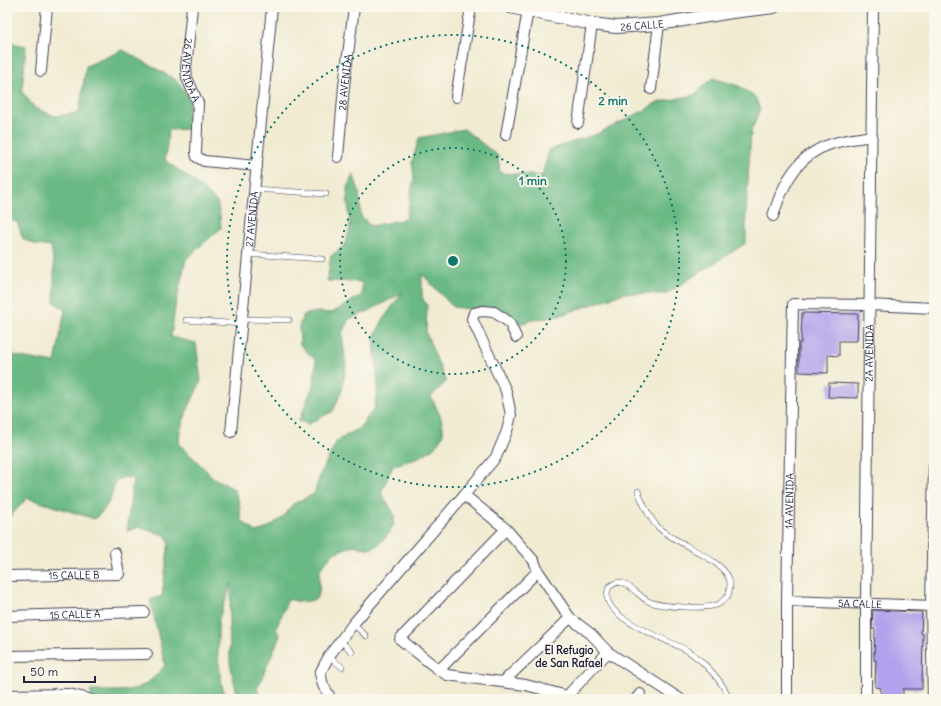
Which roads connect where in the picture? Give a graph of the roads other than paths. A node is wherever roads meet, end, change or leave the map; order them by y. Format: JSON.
{"nodes":[{"id":1,"x":47,"y":7,"type":"edge"},
{"id":2,"x":192,"y":7,"type":"edge"},
{"id":3,"x":272,"y":7,"type":"edge"},
{"id":4,"x":354,"y":7,"type":"edge"},
{"id":5,"x":471,"y":7,"type":"edge"},
{"id":6,"x":774,"y":7,"type":"edge"},
{"id":7,"x":873,"y":7,"type":"edge"},
{"id":8,"x":519,"y":8,"type":"edge"},
{"id":9,"x":730,"y":10,"type":"edge"},
{"id":10,"x":592,"y":24,"type":"junction"},
{"id":11,"x":659,"y":24,"type":"junction"},
{"id":12,"x":41,"y":71,"type":"dead end"},
{"id":13,"x":651,"y":89,"type":"dead end"},
{"id":14,"x":456,"y":97,"type":"dead end"},
{"id":15,"x":578,"y":123,"type":"dead end"},
{"id":16,"x":506,"y":134,"type":"dead end"},
{"id":17,"x":872,"y":136,"type":"junction"},
{"id":18,"x":338,"y":157,"type":"dead end"},
{"id":19,"x":257,"y":166,"type":"junction"},
{"id":20,"x":255,"y":189,"type":"junction"},
{"id":21,"x":326,"y":194,"type":"dead end"},
{"id":22,"x":773,"y":216,"type":"dead end"},
{"id":23,"x":248,"y":254,"type":"junction"},
{"id":24,"x":322,"y":259,"type":"dead end"},
{"id":25,"x":870,"y":305,"type":"junction"},
{"id":26,"x":934,"y":308,"type":"edge"},
{"id":27,"x":186,"y":320,"type":"dead end"},
{"id":28,"x":289,"y":320,"type":"dead end"},
{"id":29,"x":242,"y":321,"type":"junction"},
{"id":30,"x":516,"y":337,"type":"dead end"},
{"id":31,"x":231,"y":432,"type":"dead end"},
{"id":32,"x":934,"y":466,"type":"edge"},
{"id":33,"x":638,"y":491,"type":"dead end"},
{"id":34,"x":464,"y":495,"type":"junction"},
{"id":35,"x":506,"y":529,"type":"junction"},
{"id":36,"x":115,"y":553,"type":"dead end"},
{"id":37,"x":538,"y":571,"type":"junction"},
{"id":38,"x":7,"y":576,"type":"edge"},
{"id":39,"x":787,"y":601,"type":"junction"},
{"id":40,"x":866,"y":603,"type":"junction"},
{"id":41,"x":932,"y":605,"type":"edge"},
{"id":42,"x":144,"y":612,"type":"dead end"},
{"id":43,"x":7,"y":616,"type":"edge"},
{"id":44,"x":570,"y":618,"type":"junction"},
{"id":45,"x":353,"y":624,"type":"junction"},
{"id":46,"x":366,"y":636,"type":"dead end"},
{"id":47,"x":340,"y":640,"type":"junction"},
{"id":48,"x":352,"y":652,"type":"dead end"},
{"id":49,"x":608,"y":652,"type":"junction"},
{"id":50,"x":147,"y":654,"type":"dead end"},
{"id":51,"x":7,"y":656,"type":"edge"},
{"id":52,"x":328,"y":656,"type":"junction"},
{"id":53,"x":342,"y":667,"type":"dead end"},
{"id":54,"x":439,"y":670,"type":"junction"},
{"id":55,"x":503,"y":682,"type":"junction"},
{"id":56,"x":7,"y":695,"type":"edge"},
{"id":57,"x":569,"y":698,"type":"edge"},
{"id":58,"x":89,"y":699,"type":"edge"},
{"id":59,"x":331,"y":699,"type":"edge"},
{"id":60,"x":680,"y":699,"type":"edge"},
{"id":61,"x":729,"y":699,"type":"edge"},
{"id":62,"x":787,"y":699,"type":"edge"},
{"id":63,"x":866,"y":699,"type":"edge"},
{"id":64,"x":933,"y":699,"type":"edge"}],
"edges":[{"from":1,"to":12,"type":"street"},
{"from":2,"to":19,"type":"street","name":"26 AVENIDA A"},
{"from":3,"to":19,"type":"street","name":"27 AVENIDA"},
{"from":4,"to":18,"type":"street","name":"28 AVENIDA"},
{"from":5,"to":14,"type":"street"},
{"from":6,"to":9,"type":"street","name":"26 CALLE"},
{"from":7,"to":17,"type":"street","name":"2A AVENIDA"},
{"from":8,"to":10,"type":"street","name":"26 CALLE"},
{"from":8,"to":16,"type":"street"},
{"from":9,"to":11,"type":"street","name":"26 CALLE"},
{"from":10,"to":11,"type":"street","name":"26 CALLE"},
{"from":10,"to":15,"type":"street"},
{"from":11,"to":13,"type":"street"},
{"from":17,"to":22,"type":"street"},
{"from":17,"to":25,"type":"street","name":"2A AVENIDA"},
{"from":19,"to":20,"type":"street","name":"27 AVENIDA"},
{"from":20,"to":21,"type":"lane"},
{"from":20,"to":23,"type":"street","name":"27 AVENIDA"},
{"from":23,"to":24,"type":"lane"},
{"from":23,"to":29,"type":"street","name":"27 AVENIDA"},
{"from":25,"to":26,"type":"street"},
{"from":25,"to":39,"type":"street","name":"1A AVENIDA"},
{"from":25,"to":40,"type":"street","name":"2A AVENIDA"},
{"from":27,"to":29,"type":"lane"},
{"from":28,"to":29,"type":"lane"},
{"from":29,"to":31,"type":"street","name":"27 AVENIDA"},
{"from":30,"to":34,"type":"street"},
{"from":32,"to":41,"type":"street"},
{"from":33,"to":61,"type":"lane"},
{"from":34,"to":35,"type":"street"},
{"from":34,"to":45,"type":"street"},
{"from":35,"to":37,"type":"street"},
{"from":35,"to":54,"type":"street"},
{"from":36,"to":38,"type":"street","name":"15 CALLE B"},
{"from":37,"to":44,"type":"street"},
{"from":37,"to":54,"type":"street"},
{"from":39,"to":40,"type":"street","name":"5A CALLE"},
{"from":39,"to":62,"type":"street","name":"1A AVENIDA"},
{"from":40,"to":41,"type":"street","name":"5A CALLE"},
{"from":40,"to":63,"type":"street","name":"2A AVENIDA"},
{"from":41,"to":64,"type":"street"},
{"from":42,"to":43,"type":"street","name":"15 CALLE A"},
{"from":44,"to":49,"type":"street"},
{"from":44,"to":55,"type":"street"},
{"from":45,"to":46,"type":"lane"},
{"from":45,"to":47,"type":"street"},
{"from":47,"to":48,"type":"lane"},
{"from":47,"to":52,"type":"street"},
{"from":49,"to":57,"type":"street"},
{"from":49,"to":60,"type":"street"},
{"from":50,"to":51,"type":"street"},
{"from":52,"to":53,"type":"lane"},
{"from":52,"to":59,"type":"street"},
{"from":54,"to":55,"type":"street"},
{"from":55,"to":57,"type":"street"},
{"from":56,"to":58,"type":"street"}]}
